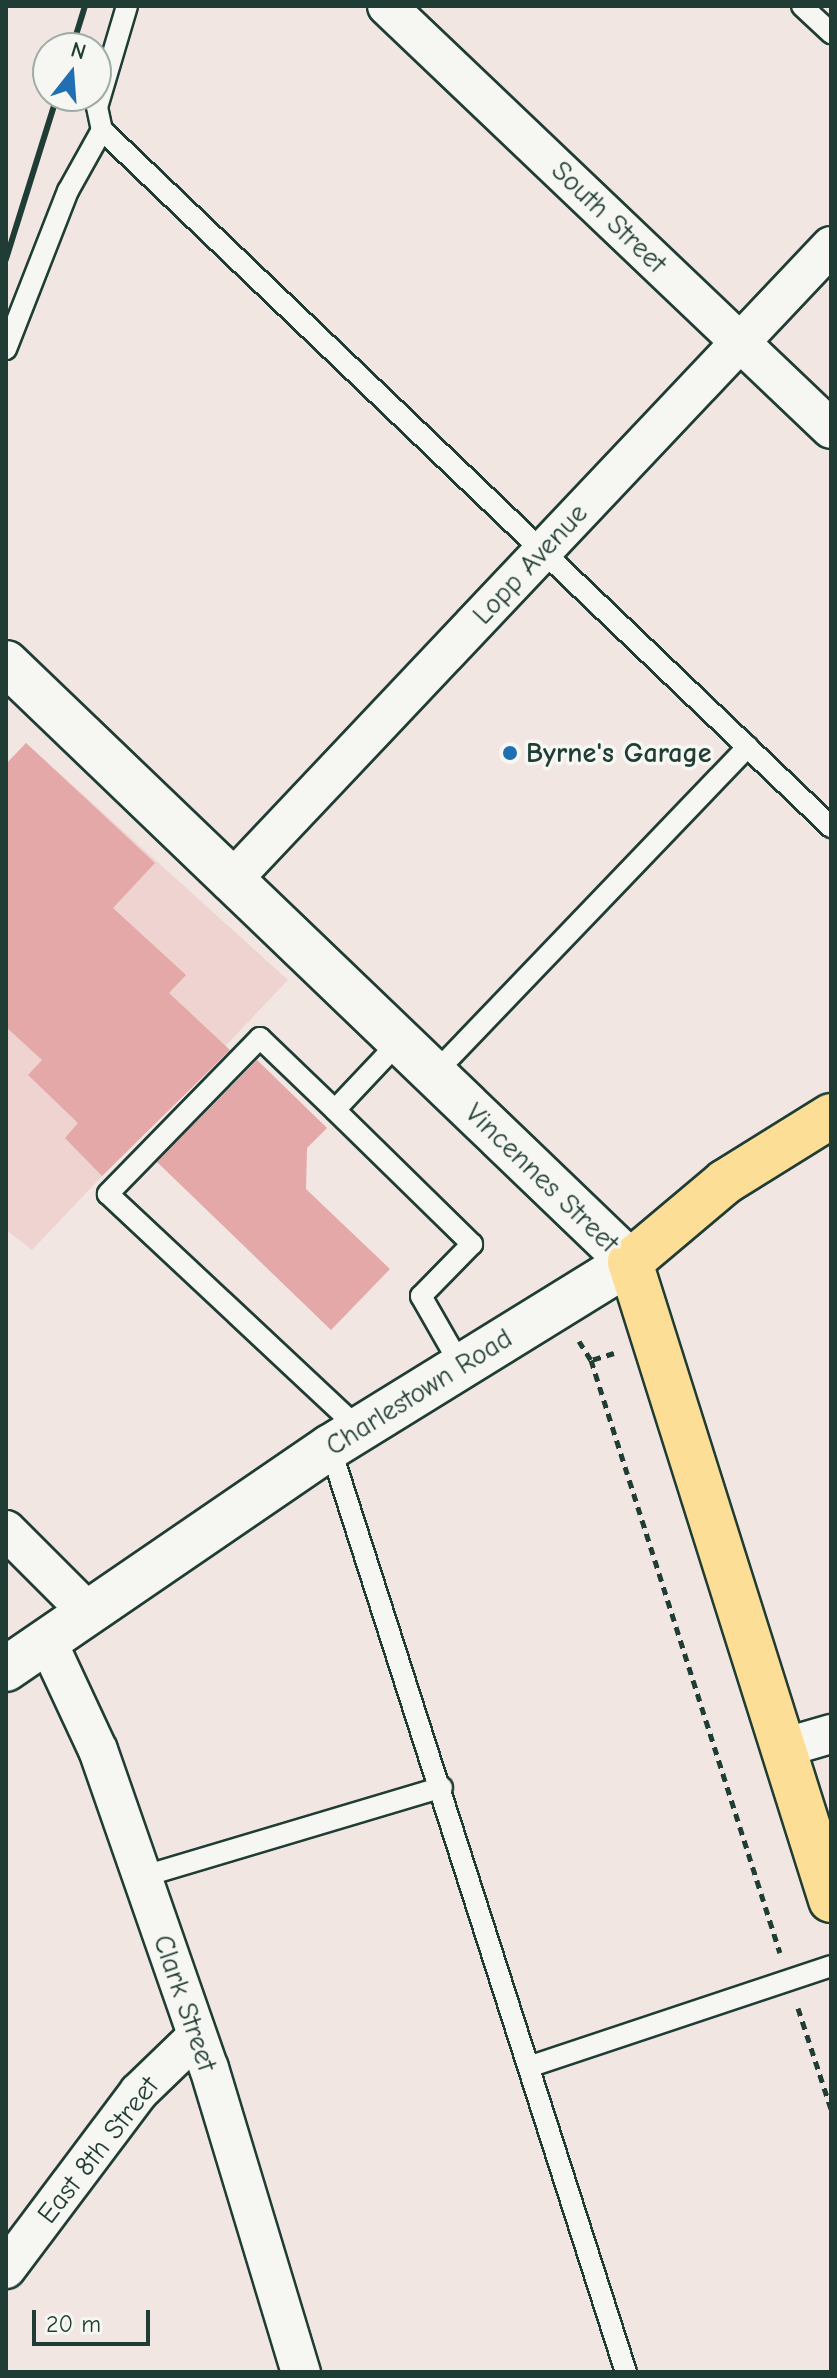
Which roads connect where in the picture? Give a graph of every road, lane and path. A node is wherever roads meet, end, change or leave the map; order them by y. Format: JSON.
{"nodes":[{"id":1,"x":127,"y":6,"type":"edge"},
{"id":2,"x":387,"y":6,"type":"edge"},
{"id":3,"x":802,"y":6,"type":"edge"},
{"id":4,"x":831,"y":33,"type":"edge"},
{"id":5,"x":102,"y":130,"type":"junction"},
{"id":6,"x":831,"y":246,"type":"edge"},
{"id":7,"x":740,"y":343,"type":"junction"},
{"id":8,"x":6,"y":349,"type":"edge"},
{"id":9,"x":831,"y":429,"type":"edge"},
{"id":10,"x":543,"y":551,"type":"junction"},
{"id":11,"x":6,"y":663,"type":"edge"},
{"id":12,"x":748,"y":747,"type":"junction"},
{"id":13,"x":831,"y":827,"type":"edge"},
{"id":14,"x":230,"y":882,"type":"junction"},
{"id":15,"x":399,"y":1042,"type":"junction"},
{"id":16,"x":433,"y":1075,"type":"junction"},
{"id":17,"x":335,"y":1110,"type":"junction"},
{"id":18,"x":831,"y":1116,"type":"edge"},
{"id":19,"x":630,"y":1262,"type":"junction"},
{"id":20,"x":568,"y":1340,"type":"dead end"},
{"id":21,"x":655,"y":1340,"type":"junction"},
{"id":22,"x":591,"y":1360,"type":"junction"},
{"id":23,"x":460,"y":1364,"type":"junction"},
{"id":24,"x":345,"y":1438,"type":"junction"},
{"id":25,"x":6,"y":1530,"type":"edge"},
{"id":26,"x":89,"y":1613,"type":"junction"},
{"id":27,"x":48,"y":1643,"type":"junction"},
{"id":28,"x":6,"y":1669,"type":"edge"},
{"id":29,"x":831,"y":1734,"type":"edge"},
{"id":30,"x":783,"y":1748,"type":"junction"},
{"id":31,"x":442,"y":1787,"type":"junction"},
{"id":32,"x":141,"y":1877,"type":"junction"},
{"id":33,"x":831,"y":1900,"type":"edge"},
{"id":34,"x":831,"y":1966,"type":"edge"},
{"id":35,"x":789,"y":1980,"type":"junction"},
{"id":36,"x":196,"y":2037,"type":"junction"},
{"id":37,"x":531,"y":2066,"type":"junction"},
{"id":38,"x":831,"y":2109,"type":"edge"},
{"id":39,"x":6,"y":2269,"type":"edge"},
{"id":40,"x":301,"y":2372,"type":"edge"},
{"id":41,"x":626,"y":2372,"type":"edge"}],
"edges":[{"from":1,"to":5,"type":"lane"},
{"from":2,"to":7,"type":"street","name":"South Street"},
{"from":3,"to":4,"type":"lane"},
{"from":5,"to":8,"type":"lane"},
{"from":5,"to":10,"type":"lane"},
{"from":6,"to":7,"type":"street","name":"Lopp Avenue"},
{"from":7,"to":9,"type":"street","name":"South Street"},
{"from":7,"to":10,"type":"street","name":"Lopp Avenue"},
{"from":10,"to":12,"type":"lane"},
{"from":10,"to":14,"type":"street","name":"Lopp Avenue"},
{"from":11,"to":14,"type":"street","name":"Vincennes Street"},
{"from":12,"to":13,"type":"lane"},
{"from":12,"to":16,"type":"lane"},
{"from":14,"to":15,"type":"street","name":"Vincennes Street"},
{"from":15,"to":16,"type":"street","name":"Vincennes Street"},
{"from":15,"to":17,"type":"lane"},
{"from":16,"to":19,"type":"street","name":"Vincennes Street"},
{"from":17,"to":23,"type":"lane"},
{"from":17,"to":24,"type":"lane"},
{"from":18,"to":19,"type":"main road","name":"Charlestown Road"},
{"from":19,"to":21,"type":"main road","name":"Vincennes Street"},
{"from":19,"to":23,"type":"street","name":"Charlestown Road"},
{"from":20,"to":22,"type":"path"},
{"from":21,"to":22,"type":"path"},
{"from":21,"to":30,"type":"main road","name":"Vincennes Street"},
{"from":22,"to":35,"type":"path"},
{"from":23,"to":24,"type":"street","name":"Charlestown Road"},
{"from":24,"to":26,"type":"street","name":"Charlestown Road"},
{"from":24,"to":31,"type":"lane"},
{"from":25,"to":26,"type":"street"},
{"from":26,"to":27,"type":"street","name":"Charlestown Road"},
{"from":27,"to":28,"type":"street","name":"Charlestown Road"},
{"from":27,"to":32,"type":"street","name":"Clark Street"},
{"from":29,"to":30,"type":"street"},
{"from":30,"to":33,"type":"main road","name":"Vincennes Street"},
{"from":31,"to":32,"type":"lane"},
{"from":31,"to":37,"type":"lane"},
{"from":32,"to":36,"type":"street","name":"Clark Street"},
{"from":34,"to":35,"type":"lane"},
{"from":35,"to":37,"type":"lane"},
{"from":35,"to":38,"type":"path"},
{"from":36,"to":39,"type":"street","name":"East 8th Street"},
{"from":36,"to":40,"type":"street","name":"Clark Street"},
{"from":37,"to":41,"type":"lane"}]}
